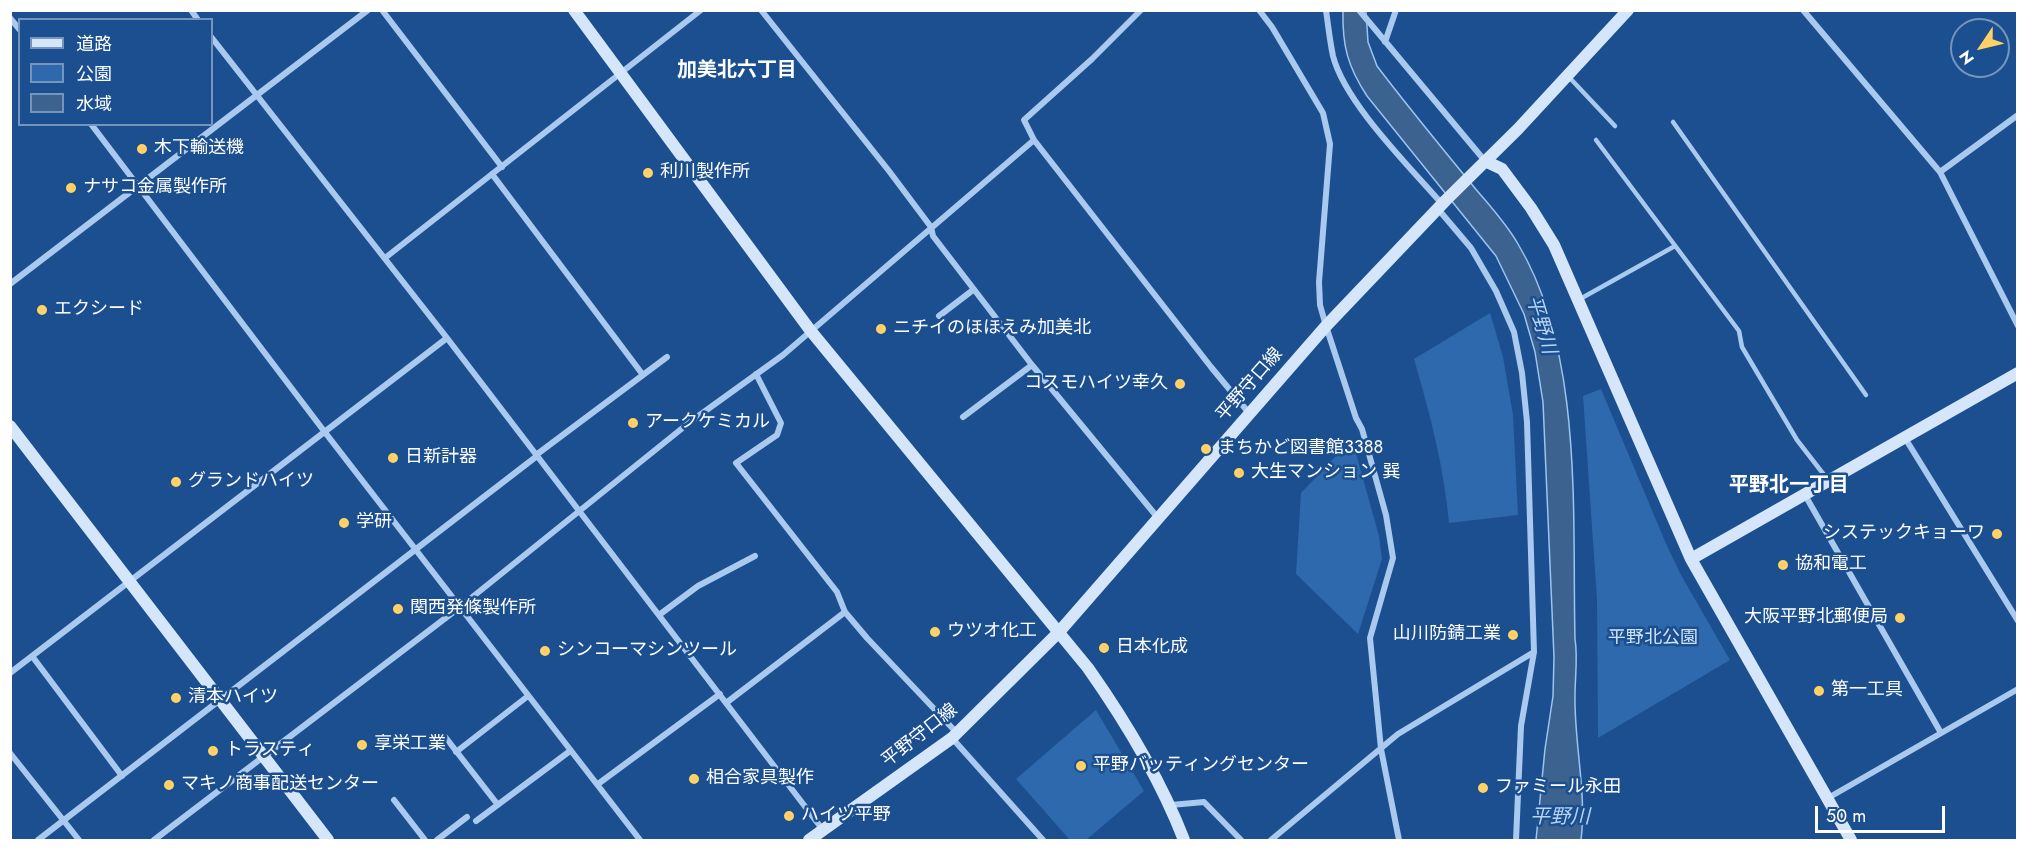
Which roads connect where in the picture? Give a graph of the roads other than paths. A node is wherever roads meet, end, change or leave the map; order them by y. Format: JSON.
{"nodes":[{"id":1,"x":368,"y":10,"type":"edge"},
{"id":2,"x":382,"y":10,"type":"edge"},
{"id":3,"x":574,"y":10,"type":"edge"},
{"id":4,"x":701,"y":10,"type":"edge"},
{"id":5,"x":761,"y":10,"type":"edge"},
{"id":6,"x":1141,"y":10,"type":"edge"},
{"id":7,"x":1259,"y":10,"type":"edge"},
{"id":8,"x":1326,"y":10,"type":"edge"},
{"id":9,"x":1359,"y":10,"type":"edge"},
{"id":10,"x":1396,"y":10,"type":"edge"},
{"id":11,"x":1628,"y":10,"type":"edge"},
{"id":12,"x":1803,"y":10,"type":"edge"},
{"id":13,"x":213,"y":39,"type":"edge"},
{"id":14,"x":1385,"y":42,"type":"junction"},
{"id":15,"x":622,"y":74,"type":"junction"},
{"id":16,"x":1568,"y":76,"type":"junction"},
{"id":17,"x":256,"y":97,"type":"junction"},
{"id":18,"x":2018,"y":115,"type":"edge"},
{"id":19,"x":1673,"y":122,"type":"dead end"},
{"id":20,"x":92,"y":126,"type":"edge"},
{"id":21,"x":1615,"y":126,"type":"dead end"},
{"id":22,"x":1034,"y":140,"type":"junction"},
{"id":23,"x":1596,"y":140,"type":"dead end"},
{"id":24,"x":1485,"y":161,"type":"junction"},
{"id":25,"x":502,"y":167,"type":"junction"},
{"id":26,"x":1940,"y":172,"type":"junction"},
{"id":27,"x":492,"y":174,"type":"junction"},
{"id":28,"x":137,"y":186,"type":"junction"},
{"id":29,"x":1442,"y":204,"type":"junction"},
{"id":30,"x":931,"y":227,"type":"junction"},
{"id":31,"x":1675,"y":246,"type":"junction"},
{"id":32,"x":385,"y":258,"type":"junction"},
{"id":33,"x":10,"y":284,"type":"edge"},
{"id":34,"x":973,"y":290,"type":"junction"},
{"id":35,"x":1579,"y":299,"type":"junction"},
{"id":36,"x":939,"y":316,"type":"dead end"},
{"id":37,"x":1326,"y":326,"type":"junction"},
{"id":38,"x":2018,"y":326,"type":"edge"},
{"id":39,"x":810,"y":330,"type":"junction"},
{"id":40,"x":447,"y":338,"type":"junction"},
{"id":41,"x":667,"y":357,"type":"dead end"},
{"id":42,"x":1032,"y":365,"type":"junction"},
{"id":43,"x":2018,"y":373,"type":"edge"},
{"id":44,"x":756,"y":374,"type":"junction"},
{"id":45,"x":643,"y":375,"type":"junction"},
{"id":46,"x":1866,"y":395,"type":"dead end"},
{"id":47,"x":1249,"y":413,"type":"junction"},
{"id":48,"x":963,"y":417,"type":"dead end"},
{"id":49,"x":10,"y":426,"type":"edge"},
{"id":50,"x":324,"y":431,"type":"junction"},
{"id":51,"x":1905,"y":437,"type":"junction"},
{"id":52,"x":537,"y":456,"type":"junction"},
{"id":53,"x":1828,"y":480,"type":"junction"},
{"id":54,"x":1805,"y":495,"type":"junction"},
{"id":55,"x":580,"y":512,"type":"junction"},
{"id":56,"x":1158,"y":518,"type":"junction"},
{"id":57,"x":416,"y":550,"type":"junction"},
{"id":58,"x":755,"y":556,"type":"dead end"},
{"id":59,"x":1691,"y":560,"type":"junction"},
{"id":60,"x":129,"y":581,"type":"junction"},
{"id":61,"x":460,"y":607,"type":"junction"},
{"id":62,"x":845,"y":612,"type":"junction"},
{"id":63,"x":659,"y":615,"type":"junction"},
{"id":64,"x":2018,"y":621,"type":"edge"},
{"id":65,"x":1059,"y":632,"type":"junction"},
{"id":66,"x":1534,"y":652,"type":"junction"},
{"id":67,"x":32,"y":656,"type":"junction"},
{"id":68,"x":10,"y":673,"type":"edge"},
{"id":69,"x":2018,"y":689,"type":"edge"},
{"id":70,"x":720,"y":694,"type":"junction"},
{"id":71,"x":528,"y":696,"type":"junction"},
{"id":72,"x":221,"y":701,"type":"junction"},
{"id":73,"x":726,"y":703,"type":"junction"},
{"id":74,"x":1941,"y":733,"type":"junction"},
{"id":75,"x":955,"y":735,"type":"junction"},
{"id":76,"x":446,"y":738,"type":"dead end"},
{"id":77,"x":1381,"y":749,"type":"junction"},
{"id":78,"x":570,"y":751,"type":"junction"},
{"id":79,"x":456,"y":752,"type":"junction"},
{"id":80,"x":10,"y":753,"type":"edge"},
{"id":81,"x":263,"y":756,"type":"junction"},
{"id":82,"x":122,"y":776,"type":"junction"},
{"id":83,"x":597,"y":784,"type":"junction"},
{"id":84,"x":1827,"y":798,"type":"junction"},
{"id":85,"x":394,"y":800,"type":"dead end"},
{"id":86,"x":498,"y":805,"type":"junction"},
{"id":87,"x":1171,"y":805,"type":"junction"},
{"id":88,"x":468,"y":817,"type":"dead end"},
{"id":89,"x":64,"y":821,"type":"junction"},
{"id":90,"x":476,"y":821,"type":"dead end"},
{"id":91,"x":824,"y":831,"type":"junction"},
{"id":92,"x":38,"y":840,"type":"edge"},
{"id":93,"x":80,"y":840,"type":"edge"},
{"id":94,"x":154,"y":840,"type":"edge"},
{"id":95,"x":328,"y":840,"type":"edge"},
{"id":96,"x":425,"y":840,"type":"edge"},
{"id":97,"x":437,"y":840,"type":"edge"},
{"id":98,"x":640,"y":840,"type":"edge"},
{"id":99,"x":808,"y":840,"type":"edge"},
{"id":100,"x":1043,"y":840,"type":"edge"},
{"id":101,"x":1184,"y":840,"type":"edge"},
{"id":102,"x":1241,"y":840,"type":"edge"},
{"id":103,"x":1271,"y":840,"type":"edge"},
{"id":104,"x":1399,"y":840,"type":"edge"},
{"id":105,"x":1516,"y":840,"type":"edge"},
{"id":106,"x":1851,"y":840,"type":"edge"}],
"edges":[{"from":1,"to":17,"type":"street"},
{"from":2,"to":25,"type":"street"},
{"from":3,"to":15,"type":"street"},
{"from":4,"to":15,"type":"street"},
{"from":5,"to":30,"type":"street"},
{"from":6,"to":22,"type":"street"},
{"from":7,"to":37,"type":"street"},
{"from":8,"to":29,"type":"street"},
{"from":9,"to":14,"type":"street"},
{"from":10,"to":14,"type":"street"},
{"from":11,"to":16,"type":"street","name":"平野守口線"},
{"from":12,"to":26,"type":"street"},
{"from":13,"to":17,"type":"street"},
{"from":14,"to":24,"type":"street"},
{"from":15,"to":25,"type":"street"},
{"from":15,"to":39,"type":"street"},
{"from":16,"to":21,"type":"lane"},
{"from":16,"to":24,"type":"street","name":"平野守口線"},
{"from":17,"to":28,"type":"street"},
{"from":17,"to":32,"type":"street"},
{"from":18,"to":26,"type":"street"},
{"from":19,"to":46,"type":"lane"},
{"from":20,"to":28,"type":"street"},
{"from":22,"to":30,"type":"street"},
{"from":22,"to":47,"type":"street"},
{"from":23,"to":31,"type":"lane"},
{"from":24,"to":29,"type":"street","name":"平野守口線"},
{"from":24,"to":35,"type":"street"},
{"from":25,"to":27,"type":"street"},
{"from":26,"to":38,"type":"street"},
{"from":27,"to":32,"type":"street"},
{"from":27,"to":45,"type":"street"},
{"from":28,"to":33,"type":"street"},
{"from":28,"to":50,"type":"street"},
{"from":29,"to":37,"type":"street","name":"平野守口線"},
{"from":29,"to":66,"type":"street"},
{"from":30,"to":34,"type":"street"},
{"from":30,"to":39,"type":"street"},
{"from":31,"to":35,"type":"lane"},
{"from":31,"to":53,"type":"lane"},
{"from":32,"to":40,"type":"street"},
{"from":34,"to":36,"type":"street"},
{"from":34,"to":42,"type":"street"},
{"from":35,"to":59,"type":"street"},
{"from":37,"to":47,"type":"street","name":"平野守口線"},
{"from":37,"to":77,"type":"street"},
{"from":39,"to":44,"type":"street"},
{"from":39,"to":65,"type":"street"},
{"from":40,"to":50,"type":"street"},
{"from":40,"to":52,"type":"street"},
{"from":41,"to":45,"type":"street"},
{"from":42,"to":48,"type":"street"},
{"from":42,"to":56,"type":"street"},
{"from":43,"to":51,"type":"street"},
{"from":44,"to":55,"type":"street"},
{"from":44,"to":62,"type":"street"},
{"from":45,"to":52,"type":"street"},
{"from":47,"to":56,"type":"street","name":"平野守口線"},
{"from":49,"to":60,"type":"street"},
{"from":50,"to":57,"type":"street"},
{"from":50,"to":60,"type":"street"},
{"from":51,"to":53,"type":"street"},
{"from":51,"to":64,"type":"street"},
{"from":52,"to":55,"type":"street"},
{"from":52,"to":57,"type":"street"},
{"from":53,"to":54,"type":"street"},
{"from":54,"to":59,"type":"street"},
{"from":54,"to":74,"type":"street"},
{"from":55,"to":61,"type":"street"},
{"from":55,"to":63,"type":"street"},
{"from":56,"to":65,"type":"street","name":"平野守口線"},
{"from":57,"to":61,"type":"street"},
{"from":57,"to":72,"type":"street"},
{"from":58,"to":63,"type":"street"},
{"from":59,"to":84,"type":"street"},
{"from":60,"to":67,"type":"street"},
{"from":60,"to":72,"type":"street"},
{"from":61,"to":71,"type":"street"},
{"from":61,"to":81,"type":"street"},
{"from":62,"to":73,"type":"street"},
{"from":62,"to":75,"type":"street"},
{"from":63,"to":70,"type":"street"},
{"from":65,"to":75,"type":"street","name":"平野守口線"},
{"from":65,"to":87,"type":"street"},
{"from":66,"to":77,"type":"street"},
{"from":66,"to":105,"type":"street"},
{"from":67,"to":68,"type":"street"},
{"from":67,"to":82,"type":"street"},
{"from":69,"to":74,"type":"street"},
{"from":70,"to":73,"type":"street"},
{"from":70,"to":83,"type":"street"},
{"from":71,"to":78,"type":"street"},
{"from":71,"to":79,"type":"street"},
{"from":72,"to":81,"type":"street"},
{"from":72,"to":82,"type":"street"},
{"from":73,"to":91,"type":"street"},
{"from":74,"to":84,"type":"street"},
{"from":75,"to":91,"type":"street","name":"平野守口線"},
{"from":75,"to":100,"type":"street"},
{"from":76,"to":79,"type":"street"},
{"from":77,"to":103,"type":"street"},
{"from":77,"to":104,"type":"street"},
{"from":78,"to":83,"type":"street"},
{"from":78,"to":86,"type":"street"},
{"from":79,"to":86,"type":"street"},
{"from":80,"to":89,"type":"street"},
{"from":81,"to":94,"type":"street"},
{"from":81,"to":95,"type":"street"},
{"from":82,"to":89,"type":"street"},
{"from":83,"to":98,"type":"street"},
{"from":84,"to":106,"type":"street"},
{"from":85,"to":96,"type":"street"},
{"from":86,"to":90,"type":"street"},
{"from":87,"to":101,"type":"street"},
{"from":87,"to":102,"type":"street"},
{"from":88,"to":97,"type":"street"},
{"from":89,"to":92,"type":"street"},
{"from":89,"to":93,"type":"street"},
{"from":91,"to":99,"type":"street","name":"平野守口線"}]}
